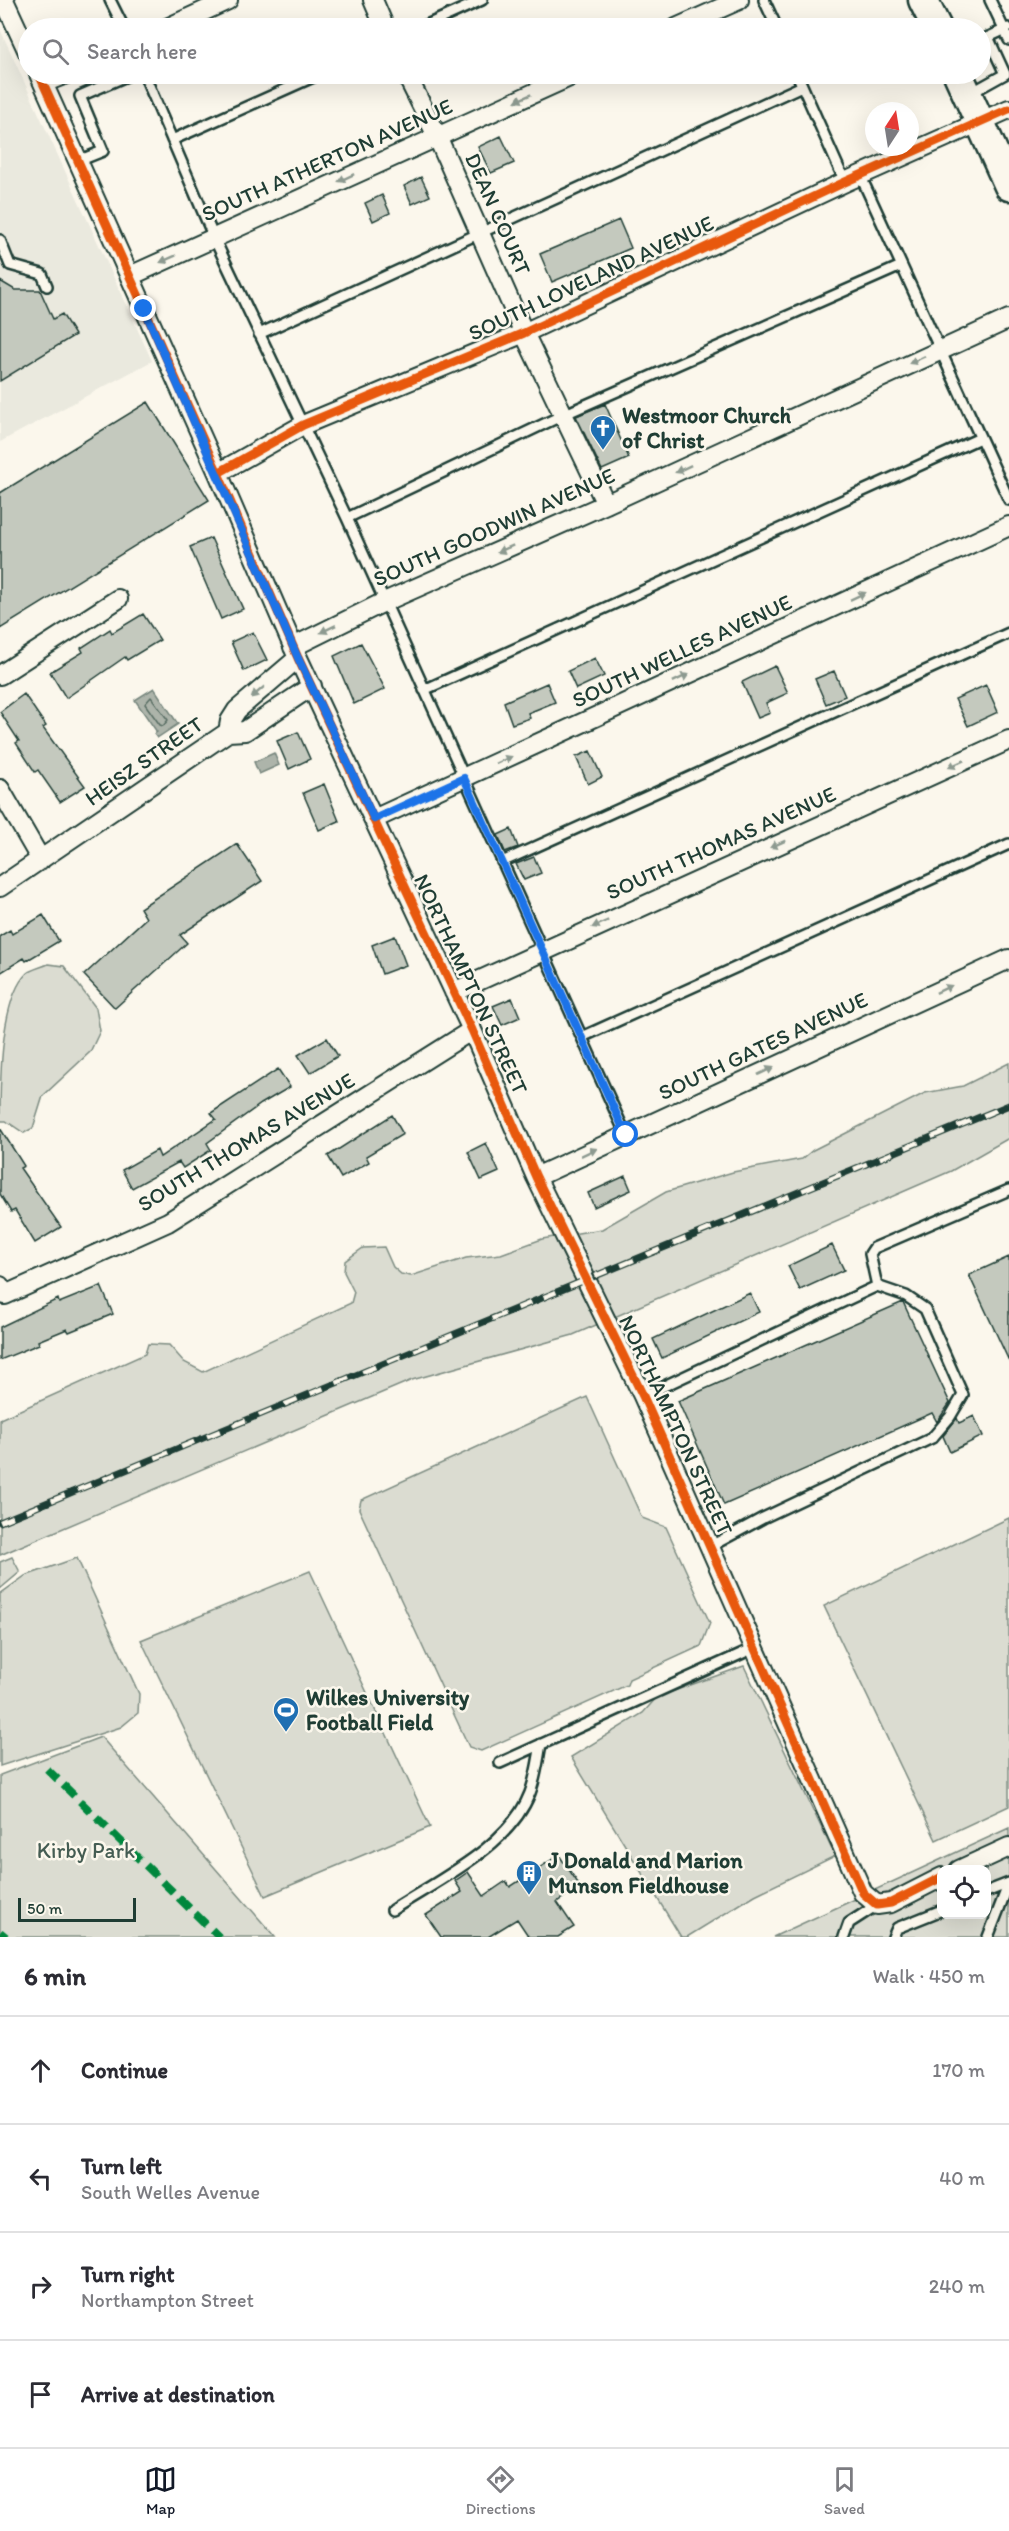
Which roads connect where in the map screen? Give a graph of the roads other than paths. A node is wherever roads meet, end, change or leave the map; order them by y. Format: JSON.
{"nodes":[{"id":1,"x":4,"y":0,"type":"edge"},
{"id":2,"x":110,"y":0,"type":"edge"},
{"id":3,"x":228,"y":0,"type":"edge"},
{"id":4,"x":373,"y":0,"type":"edge"},
{"id":5,"x":482,"y":0,"type":"edge"},
{"id":6,"x":739,"y":0,"type":"edge"},
{"id":7,"x":764,"y":0,"type":"edge"},
{"id":8,"x":923,"y":0,"type":"edge"},
{"id":9,"x":990,"y":0,"type":"edge"},
{"id":10,"x":119,"y":18,"type":"edge"},
{"id":11,"x":189,"y":18,"type":"edge"},
{"id":12,"x":381,"y":18,"type":"edge"},
{"id":13,"x":442,"y":18,"type":"edge"},
{"id":14,"x":698,"y":18,"type":"edge"},
{"id":15,"x":772,"y":18,"type":"edge"},
{"id":16,"x":932,"y":18,"type":"edge"},
{"id":17,"x":1007,"y":28,"type":"edge"},
{"id":18,"x":18,"y":30,"type":"edge"},
{"id":19,"x":991,"y":36,"type":"edge"},
{"id":20,"x":1009,"y":40,"type":"edge"},
{"id":21,"x":991,"y":51,"type":"edge"},
{"id":22,"x":991,"y":77,"type":"edge"},
{"id":23,"x":44,"y":84,"type":"edge"},
{"id":24,"x":108,"y":84,"type":"edge"},
{"id":25,"x":148,"y":84,"type":"edge"},
{"id":26,"x":298,"y":84,"type":"edge"},
{"id":27,"x":411,"y":84,"type":"edge"},
{"id":28,"x":554,"y":84,"type":"edge"},
{"id":29,"x":963,"y":84,"type":"edge"},
{"id":30,"x":802,"y":86,"type":"joint"},
{"id":31,"x":1009,"y":109,"type":"edge"},
{"id":32,"x":981,"y":122,"type":"junction"},
{"id":33,"x":437,"y":136,"type":"junction"},
{"id":34,"x":172,"y":140,"type":"junction"},
{"id":35,"x":78,"y":161,"type":"junction"},
{"id":36,"x":853,"y":179,"type":"junction"},
{"id":37,"x":1009,"y":186,"type":"edge"},
{"id":38,"x":481,"y":234,"type":"junction"},
{"id":39,"x":214,"y":238,"type":"junction"},
{"id":40,"x":0,"y":240,"type":"edge"},
{"id":41,"x":901,"y":266,"type":"junction"},
{"id":42,"x":130,"y":276,"type":"junction"},
{"id":43,"x":47,"y":286,"type":"dead end"},
{"id":44,"x":1009,"y":320,"type":"edge"},
{"id":45,"x":524,"y":333,"type":"junction"},
{"id":46,"x":259,"y":334,"type":"junction"},
{"id":47,"x":940,"y":350,"type":"junction"},
{"id":48,"x":563,"y":415,"type":"junction"},
{"id":49,"x":303,"y":425,"type":"junction"},
{"id":50,"x":980,"y":438,"type":"junction"},
{"id":51,"x":218,"y":473,"type":"junction"},
{"id":52,"x":1009,"y":500,"type":"edge"},
{"id":53,"x":606,"y":504,"type":"junction"},
{"id":54,"x":347,"y":518,"type":"junction"},
{"id":55,"x":1009,"y":526,"type":"edge"},
{"id":56,"x":118,"y":599,"type":"dead end"},
{"id":57,"x":384,"y":602,"type":"junction"},
{"id":58,"x":1009,"y":633,"type":"edge"},
{"id":59,"x":296,"y":652,"type":"junction"},
{"id":60,"x":0,"y":675,"type":"edge"},
{"id":61,"x":312,"y":686,"type":"junction"},
{"id":62,"x":424,"y":690,"type":"junction"},
{"id":63,"x":228,"y":732,"type":"junction"},
{"id":64,"x":1009,"y":740,"type":"edge"},
{"id":65,"x":464,"y":778,"type":"junction"},
{"id":66,"x":0,"y":789,"type":"edge"},
{"id":67,"x":374,"y":819,"type":"junction"},
{"id":68,"x":1009,"y":844,"type":"edge"},
{"id":69,"x":41,"y":860,"type":"junction"},
{"id":70,"x":502,"y":862,"type":"junction"},
{"id":71,"x":0,"y":887,"type":"edge"},
{"id":72,"x":542,"y":950,"type":"junction"},
{"id":73,"x":1009,"y":959,"type":"edge"},
{"id":74,"x":454,"y":992,"type":"junction"},
{"id":75,"x":472,"y":1030,"type":"junction"},
{"id":76,"x":582,"y":1037,"type":"junction"},
{"id":77,"x":626,"y":1135,"type":"junction"},
{"id":78,"x":536,"y":1177,"type":"junction"},
{"id":79,"x":1009,"y":1190,"type":"edge"},
{"id":80,"x":877,"y":1286,"type":"junction"},
{"id":81,"x":2,"y":1291,"type":"edge"},
{"id":82,"x":643,"y":1396,"type":"junction"},
{"id":83,"x":711,"y":1546,"type":"junction"},
{"id":84,"x":754,"y":1648,"type":"junction"},
{"id":85,"x":541,"y":1744,"type":"junction"},
{"id":86,"x":500,"y":1763,"type":"dead end"},
{"id":87,"x":1009,"y":1847,"type":"edge"},
{"id":88,"x":968,"y":1865,"type":"edge"},
{"id":89,"x":937,"y":1880,"type":"edge"},
{"id":90,"x":1009,"y":1883,"type":"edge"},
{"id":91,"x":991,"y":1890,"type":"edge"},
{"id":92,"x":877,"y":1905,"type":"junction"},
{"id":93,"x":392,"y":1910,"type":"dead end"},
{"id":94,"x":937,"y":1912,"type":"edge"},
{"id":95,"x":844,"y":1937,"type":"edge"},
{"id":96,"x":893,"y":1937,"type":"edge"},
{"id":97,"x":988,"y":1937,"type":"edge"}],
"edges":[{"from":1,"to":18,"type":"street"},
{"from":2,"to":10,"type":"lane"},
{"from":3,"to":11,"type":"street"},
{"from":4,"to":12,"type":"street"},
{"from":5,"to":13,"type":"lane"},
{"from":6,"to":14,"type":"street"},
{"from":7,"to":15,"type":"lane"},
{"from":8,"to":16,"type":"main road"},
{"from":9,"to":17,"type":"lane"},
{"from":17,"to":19,"type":"lane"},
{"from":17,"to":20,"type":"lane"},
{"from":21,"to":22,"type":"lane"},
{"from":23,"to":35,"type":"street","name":"NORTHAMPTON STREET"},
{"from":24,"to":35,"type":"lane"},
{"from":25,"to":34,"type":"lane"},
{"from":26,"to":34,"type":"lane"},
{"from":27,"to":33,"type":"street","name":"DEAN COURT"},
{"from":28,"to":33,"type":"street","name":"SOUTH ATHERTON AVENUE","one_way":true},
{"from":29,"to":32,"type":"main road"},
{"from":30,"to":36,"type":"lane"},
{"from":30,"to":38,"type":"lane"},
{"from":31,"to":32,"type":"street","name":"SOUTH LOVELAND AVENUE"},
{"from":32,"to":36,"type":"street","name":"SOUTH LOVELAND AVENUE"},
{"from":32,"to":37,"type":"main road"},
{"from":33,"to":38,"type":"street","name":"DEAN COURT"},
{"from":33,"to":39,"type":"street","name":"SOUTH ATHERTON AVENUE","one_way":true},
{"from":34,"to":39,"type":"lane"},
{"from":35,"to":42,"type":"street","name":"NORTHAMPTON STREET"},
{"from":36,"to":41,"type":"lane"},
{"from":36,"to":45,"type":"street","name":"SOUTH LOVELAND AVENUE"},
{"from":38,"to":45,"type":"street","name":"DEAN COURT"},
{"from":38,"to":46,"type":"lane"},
{"from":39,"to":42,"type":"street","name":"SOUTH ATHERTON AVENUE","one_way":true},
{"from":39,"to":46,"type":"lane"},
{"from":40,"to":43,"type":"lane"},
{"from":41,"to":47,"type":"lane"},
{"from":41,"to":48,"type":"lane"},
{"from":42,"to":51,"type":"street","name":"NORTHAMPTON STREET"},
{"from":44,"to":47,"type":"street","name":"SOUTH GOODWIN AVENUE"},
{"from":45,"to":48,"type":"street","name":"DEAN COURT"},
{"from":45,"to":49,"type":"street","name":"SOUTH LOVELAND AVENUE"},
{"from":46,"to":49,"type":"lane"},
{"from":47,"to":50,"type":"lane"},
{"from":47,"to":53,"type":"street","name":"SOUTH GOODWIN AVENUE","one_way":true},
{"from":48,"to":53,"type":"street","name":"DEAN COURT"},
{"from":48,"to":54,"type":"lane"},
{"from":49,"to":51,"type":"street","name":"SOUTH LOVELAND AVENUE"},
{"from":49,"to":54,"type":"lane"},
{"from":50,"to":52,"type":"lane"},
{"from":50,"to":62,"type":"lane"},
{"from":51,"to":59,"type":"street","name":"NORTHAMPTON STREET"},
{"from":53,"to":57,"type":"street","name":"SOUTH GOODWIN AVENUE","one_way":true},
{"from":54,"to":57,"type":"lane"},
{"from":65,"to":55,"type":"street","name":"SOUTH WELLES AVENUE","one_way":true},
{"from":56,"to":60,"type":"street"},
{"from":57,"to":59,"type":"street","name":"SOUTH GOODWIN AVENUE","one_way":true},
{"from":57,"to":62,"type":"lane"},
{"from":58,"to":70,"type":"lane"},
{"from":59,"to":61,"type":"street","name":"NORTHAMPTON STREET"},
{"from":59,"to":63,"type":"street","name":"HEISZ STREET","one_way":true},
{"from":61,"to":63,"type":"street"},
{"from":61,"to":67,"type":"street","name":"NORTHAMPTON STREET"},
{"from":62,"to":65,"type":"lane"},
{"from":63,"to":69,"type":"street","name":"HEISZ STREET"},
{"from":64,"to":72,"type":"street","name":"SOUTH THOMAS AVENUE","one_way":true},
{"from":65,"to":67,"type":"street","name":"SOUTH WELLES AVENUE"},
{"from":65,"to":70,"type":"lane"},
{"from":66,"to":69,"type":"street"},
{"from":67,"to":74,"type":"street","name":"NORTHAMPTON STREET"},
{"from":68,"to":76,"type":"lane"},
{"from":69,"to":71,"type":"street","name":"HEISZ STREET"},
{"from":70,"to":72,"type":"lane"},
{"from":72,"to":74,"type":"street","name":"SOUTH THOMAS AVENUE"},
{"from":72,"to":76,"type":"lane"},
{"from":77,"to":73,"type":"street","name":"SOUTH GATES AVENUE","one_way":true},
{"from":74,"to":75,"type":"street","name":"NORTHAMPTON STREET"},
{"from":75,"to":78,"type":"street","name":"NORTHAMPTON STREET"},
{"from":75,"to":81,"type":"street","name":"SOUTH THOMAS AVENUE"},
{"from":76,"to":77,"type":"lane"},
{"from":78,"to":77,"type":"street","name":"SOUTH GATES AVENUE","one_way":true},
{"from":78,"to":82,"type":"street","name":"NORTHAMPTON STREET"},
{"from":79,"to":80,"type":"lane"},
{"from":80,"to":82,"type":"lane"},
{"from":80,"to":83,"type":"lane"},
{"from":82,"to":83,"type":"street","name":"NORTHAMPTON STREET"},
{"from":83,"to":84,"type":"street","name":"NORTHAMPTON STREET"},
{"from":84,"to":85,"type":"lane"},
{"from":84,"to":92,"type":"street","name":"NORTHAMPTON STREET"},
{"from":85,"to":86,"type":"lane"},
{"from":85,"to":93,"type":"lane"},
{"from":87,"to":88,"type":"street"},
{"from":89,"to":92,"type":"street"},
{"from":90,"to":91,"type":"lane"},
{"from":90,"to":97,"type":"lane"},
{"from":92,"to":95,"type":"lane"},
{"from":94,"to":96,"type":"lane"}]}
